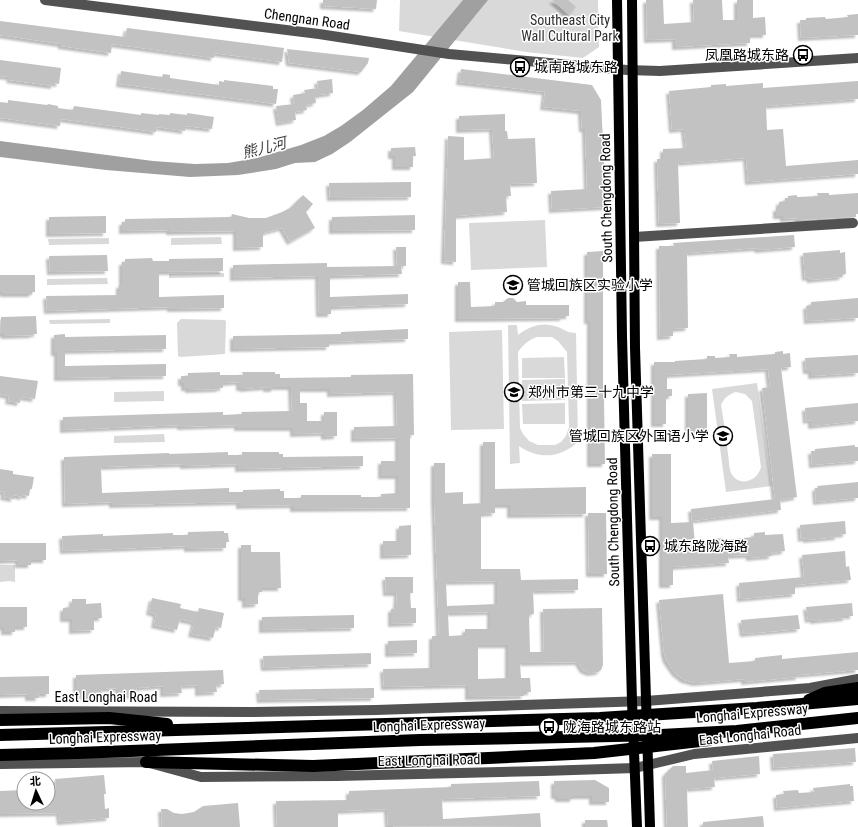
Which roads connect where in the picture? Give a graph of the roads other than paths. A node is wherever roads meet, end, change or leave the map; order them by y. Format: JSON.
{"nodes":[{"id":1,"x":45,"y":0,"type":"edge"},
{"id":2,"x":617,"y":0,"type":"edge"},
{"id":3,"x":632,"y":0,"type":"edge"},
{"id":4,"x":858,"y":58,"type":"edge"},
{"id":5,"x":618,"y":69,"type":"junction"},
{"id":6,"x":632,"y":70,"type":"junction"},
{"id":7,"x":853,"y":223,"type":"dead end"},
{"id":8,"x":634,"y":237,"type":"junction"},
{"id":9,"x":858,"y":679,"type":"edge"},
{"id":10,"x":858,"y":688,"type":"edge"},
{"id":11,"x":858,"y":700,"type":"edge"},
{"id":12,"x":632,"y":701,"type":"junction"},
{"id":13,"x":646,"y":701,"type":"junction"},
{"id":14,"x":796,"y":705,"type":"junction"},
{"id":15,"x":0,"y":711,"type":"edge"},
{"id":16,"x":858,"y":718,"type":"edge"},
{"id":17,"x":0,"y":720,"type":"edge"},
{"id":18,"x":810,"y":723,"type":"junction"},
{"id":19,"x":216,"y":729,"type":"junction"},
{"id":20,"x":0,"y":735,"type":"edge"},
{"id":21,"x":858,"y":738,"type":"edge"},
{"id":22,"x":0,"y":755,"type":"edge"},
{"id":23,"x":146,"y":762,"type":"junction"},
{"id":24,"x":0,"y":764,"type":"edge"},
{"id":25,"x":648,"y":764,"type":"junction"},
{"id":26,"x":636,"y":768,"type":"junction"},
{"id":27,"x":637,"y":827,"type":"edge"},
{"id":28,"x":650,"y":827,"type":"edge"}],
"edges":[{"from":1,"to":5,"type":"street","name":"Chengnan Road"},
{"from":2,"to":5,"type":"main road","name":"South Chengdong Road"},
{"from":3,"to":6,"type":"main road","name":"South Chengdong Road"},
{"from":4,"to":6,"type":"street"},
{"from":5,"to":6,"type":"street"},
{"from":5,"to":12,"type":"main road","name":"South Chengdong Road"},
{"from":6,"to":8,"type":"main road","name":"South Chengdong Road"},
{"from":7,"to":8,"type":"street"},
{"from":8,"to":13,"type":"main road","name":"South Chengdong Road"},
{"from":9,"to":13,"type":"street","name":"East Longhai Road"},
{"from":10,"to":14,"type":"highway"},
{"from":11,"to":14,"type":"highway","name":"Longhai Expressway"},
{"from":12,"to":13,"type":"street","name":"East Longhai Road"},
{"from":12,"to":15,"type":"street","name":"East Longhai Road"},
{"from":12,"to":26,"type":"main road","name":"South Chengdong Road"},
{"from":13,"to":25,"type":"main road","name":"South Chengdong Road"},
{"from":14,"to":19,"type":"highway","name":"Longhai Expressway"},
{"from":16,"to":18,"type":"highway","name":"Longhai Expressway"},
{"from":17,"to":19,"type":"highway"},
{"from":18,"to":22,"type":"highway","name":"Longhai Expressway"},
{"from":18,"to":23,"type":"highway"},
{"from":19,"to":20,"type":"highway","name":"Longhai Expressway"},
{"from":21,"to":25,"type":"street","name":"East Longhai Road"},
{"from":23,"to":24,"type":"street","name":"East Longhai Road"},
{"from":23,"to":26,"type":"street","name":"East Longhai Road"},
{"from":25,"to":26,"type":"street","name":"East Longhai Road"},
{"from":25,"to":28,"type":"main road","name":"South Chengdong Road"},
{"from":26,"to":27,"type":"main road","name":"South Chengdong Road"}]}
